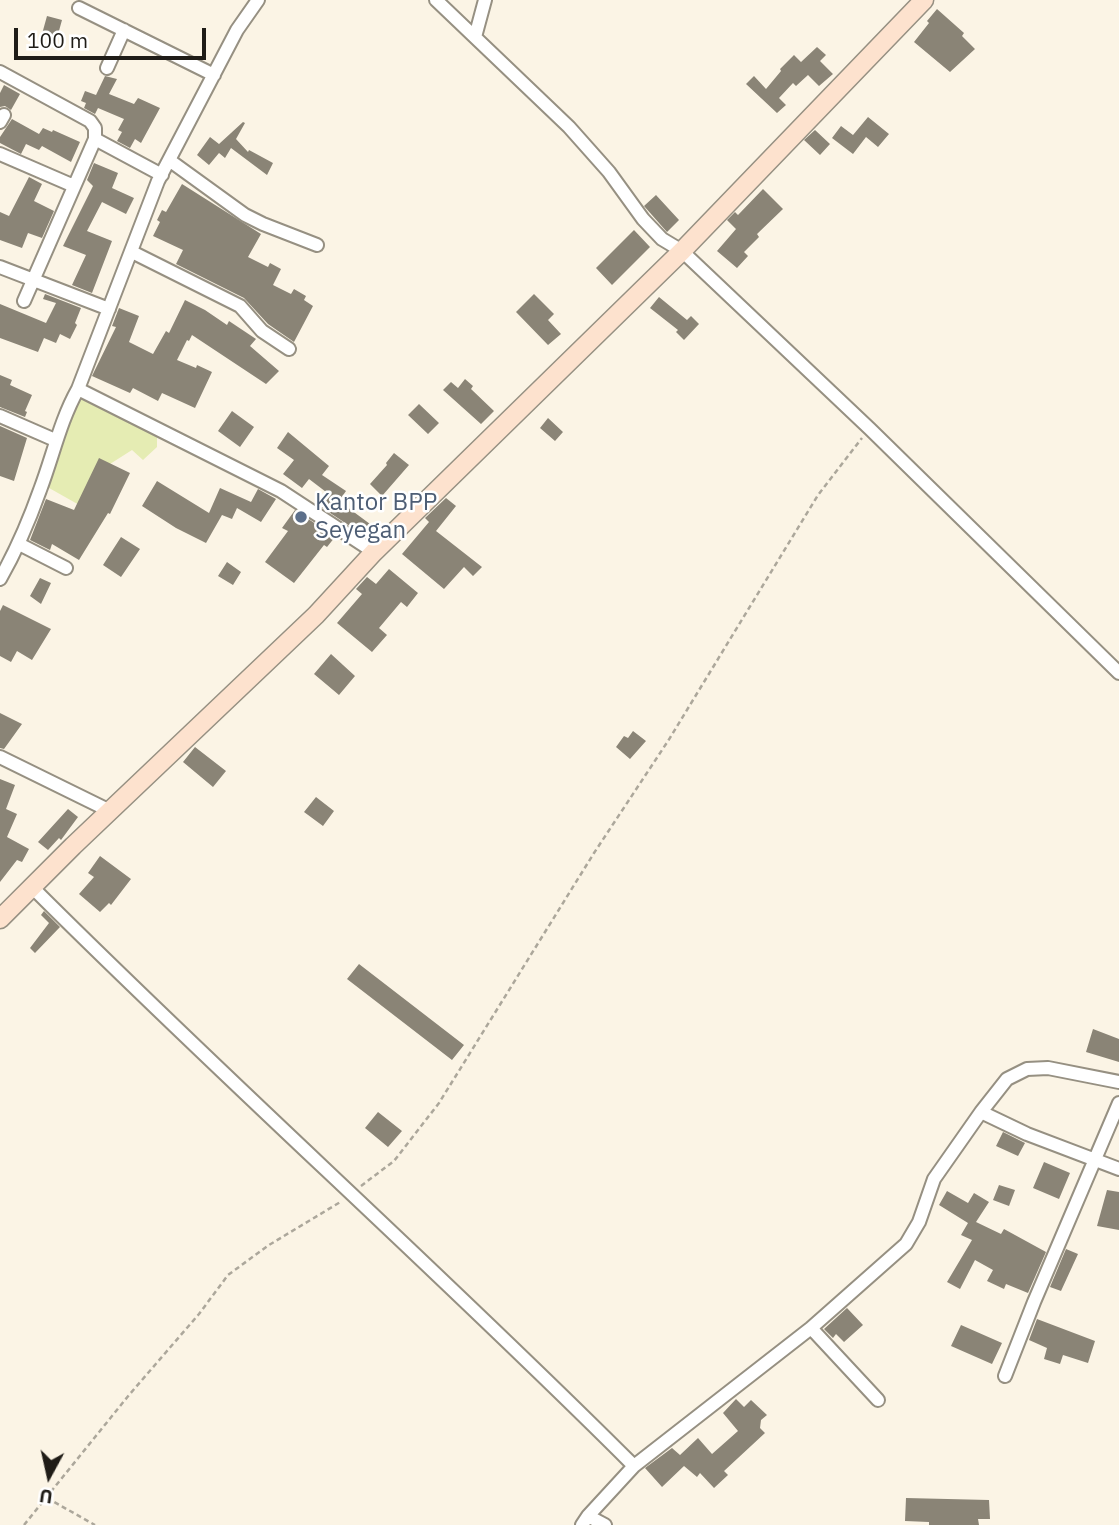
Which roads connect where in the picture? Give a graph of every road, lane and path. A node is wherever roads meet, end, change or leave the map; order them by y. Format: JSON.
{"nodes":[{"id":1,"x":258,"y":0,"type":"edge"},
{"id":2,"x":436,"y":0,"type":"edge"},
{"id":3,"x":485,"y":0,"type":"edge"},
{"id":4,"x":924,"y":0,"type":"edge"},
{"id":5,"x":79,"y":8,"type":"dead end"},
{"id":6,"x":124,"y":30,"type":"junction"},
{"id":7,"x":475,"y":37,"type":"junction"},
{"id":8,"x":107,"y":68,"type":"dead end"},
{"id":9,"x":0,"y":72,"type":"edge"},
{"id":10,"x":214,"y":75,"type":"junction"},
{"id":11,"x":95,"y":139,"type":"junction"},
{"id":12,"x":0,"y":154,"type":"edge"},
{"id":13,"x":169,"y":160,"type":"junction"},
{"id":14,"x":162,"y":174,"type":"junction"},
{"id":15,"x":74,"y":186,"type":"junction"},
{"id":16,"x":317,"y":245,"type":"dead end"},
{"id":17,"x":682,"y":251,"type":"junction"},
{"id":18,"x":132,"y":252,"type":"junction"},
{"id":19,"x":3,"y":272,"type":"edge"},
{"id":20,"x":34,"y":279,"type":"junction"},
{"id":21,"x":24,"y":301,"type":"dead end"},
{"id":22,"x":109,"y":309,"type":"junction"},
{"id":23,"x":289,"y":349,"type":"dead end"},
{"id":24,"x":78,"y":389,"type":"junction"},
{"id":25,"x":0,"y":416,"type":"edge"},
{"id":26,"x":870,"y":429,"type":"junction"},
{"id":27,"x":55,"y":440,"type":"junction"},
{"id":28,"x":19,"y":544,"type":"junction"},
{"id":29,"x":374,"y":552,"type":"junction"},
{"id":30,"x":66,"y":568,"type":"dead end"},
{"id":31,"x":0,"y":579,"type":"edge"},
{"id":32,"x":1119,"y":673,"type":"edge"},
{"id":33,"x":0,"y":757,"type":"edge"},
{"id":34,"x":110,"y":811,"type":"junction"},
{"id":35,"x":32,"y":887,"type":"junction"},
{"id":36,"x":0,"y":919,"type":"edge"},
{"id":37,"x":1119,"y":1082,"type":"edge"},
{"id":38,"x":1119,"y":1103,"type":"edge"},
{"id":39,"x":981,"y":1112,"type":"junction"},
{"id":40,"x":1095,"y":1160,"type":"junction"},
{"id":41,"x":1119,"y":1169,"type":"edge"},
{"id":42,"x":351,"y":1194,"type":"junction"},
{"id":43,"x":811,"y":1328,"type":"junction"},
{"id":44,"x":1005,"y":1376,"type":"dead end"},
{"id":45,"x":878,"y":1399,"type":"dead end"},
{"id":46,"x":634,"y":1466,"type":"junction"},
{"id":47,"x":47,"y":1498,"type":"junction"},
{"id":48,"x":585,"y":1520,"type":"edge"},
{"id":49,"x":24,"y":1525,"type":"edge"},
{"id":50,"x":95,"y":1525,"type":"edge"},
{"id":51,"x":606,"y":1525,"type":"edge"}],
"edges":[{"from":1,"to":10,"type":"street"},
{"from":2,"to":7,"type":"street"},
{"from":3,"to":7,"type":"street"},
{"from":4,"to":17,"type":"main road"},
{"from":5,"to":6,"type":"street"},
{"from":6,"to":8,"type":"street"},
{"from":6,"to":10,"type":"street"},
{"from":7,"to":17,"type":"street"},
{"from":9,"to":11,"type":"street"},
{"from":10,"to":13,"type":"street"},
{"from":11,"to":14,"type":"street"},
{"from":11,"to":15,"type":"street"},
{"from":12,"to":15,"type":"street"},
{"from":13,"to":14,"type":"street"},
{"from":13,"to":16,"type":"street"},
{"from":14,"to":18,"type":"street"},
{"from":15,"to":20,"type":"street"},
{"from":17,"to":26,"type":"street"},
{"from":17,"to":29,"type":"main road"},
{"from":18,"to":22,"type":"street"},
{"from":18,"to":23,"type":"street"},
{"from":19,"to":20,"type":"street"},
{"from":20,"to":21,"type":"street"},
{"from":20,"to":22,"type":"street"},
{"from":22,"to":24,"type":"street"},
{"from":24,"to":27,"type":"street"},
{"from":24,"to":29,"type":"street"},
{"from":25,"to":27,"type":"street"},
{"from":26,"to":32,"type":"street"},
{"from":26,"to":42,"type":"path"},
{"from":27,"to":28,"type":"street"},
{"from":28,"to":30,"type":"street"},
{"from":28,"to":31,"type":"street"},
{"from":29,"to":34,"type":"main road"},
{"from":33,"to":34,"type":"street"},
{"from":34,"to":35,"type":"main road"},
{"from":35,"to":36,"type":"main road"},
{"from":35,"to":42,"type":"street"},
{"from":37,"to":39,"type":"street"},
{"from":38,"to":40,"type":"street"},
{"from":39,"to":40,"type":"street"},
{"from":39,"to":43,"type":"street"},
{"from":40,"to":41,"type":"street"},
{"from":40,"to":44,"type":"street"},
{"from":42,"to":46,"type":"street"},
{"from":42,"to":47,"type":"path"},
{"from":43,"to":45,"type":"street"},
{"from":43,"to":46,"type":"street"},
{"from":46,"to":48,"type":"street"},
{"from":47,"to":49,"type":"path"},
{"from":47,"to":50,"type":"path"},
{"from":48,"to":51,"type":"street"}]}
